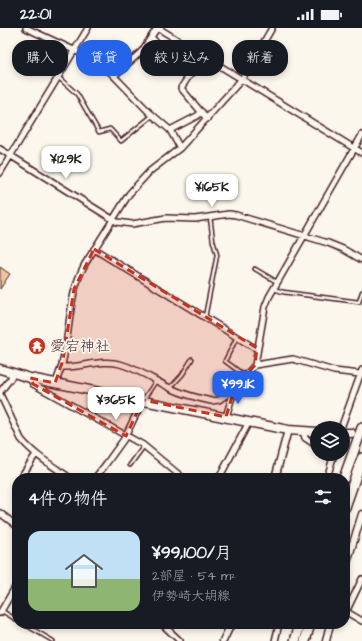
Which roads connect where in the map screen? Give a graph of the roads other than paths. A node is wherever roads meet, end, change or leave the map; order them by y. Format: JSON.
{"nodes":[{"id":1,"x":26,"y":28,"type":"edge"},
{"id":2,"x":88,"y":28,"type":"edge"},
{"id":3,"x":158,"y":28,"type":"edge"},
{"id":4,"x":272,"y":28,"type":"edge"},
{"id":5,"x":151,"y":37,"type":"junction"},
{"id":6,"x":178,"y":40,"type":"edge"},
{"id":7,"x":75,"y":50,"type":"junction"},
{"id":8,"x":132,"y":60,"type":"edge"},
{"id":9,"x":224,"y":68,"type":"edge"},
{"id":10,"x":114,"y":76,"type":"edge"},
{"id":11,"x":190,"y":76,"type":"edge"},
{"id":12,"x":58,"y":77,"type":"junction"},
{"id":13,"x":187,"y":79,"type":"junction"},
{"id":14,"x":242,"y":79,"type":"junction"},
{"id":15,"x":202,"y":112,"type":"junction"},
{"id":16,"x":152,"y":116,"type":"junction"},
{"id":17,"x":207,"y":119,"type":"junction"},
{"id":18,"x":170,"y":130,"type":"junction"},
{"id":19,"x":362,"y":135,"type":"edge"},
{"id":20,"x":180,"y":148,"type":"junction"},
{"id":21,"x":354,"y":148,"type":"junction"},
{"id":22,"x":0,"y":149,"type":"edge"},
{"id":23,"x":362,"y":153,"type":"edge"},
{"id":24,"x":10,"y":156,"type":"junction"},
{"id":25,"x":0,"y":173,"type":"edge"},
{"id":26,"x":210,"y":217,"type":"junction"},
{"id":27,"x":112,"y":220,"type":"junction"},
{"id":28,"x":303,"y":235,"type":"junction"},
{"id":29,"x":94,"y":249,"type":"junction"},
{"id":30,"x":362,"y":260,"type":"edge"},
{"id":31,"x":255,"y":269,"type":"dead end"},
{"id":32,"x":278,"y":282,"type":"junction"},
{"id":33,"x":274,"y":289,"type":"junction"},
{"id":34,"x":362,"y":292,"type":"edge"},
{"id":35,"x":205,"y":317,"type":"junction"},
{"id":36,"x":238,"y":337,"type":"junction"},
{"id":37,"x":257,"y":348,"type":"junction"},
{"id":38,"x":192,"y":359,"type":"dead end"},
{"id":39,"x":255,"y":365,"type":"junction"},
{"id":40,"x":61,"y":367,"type":"junction"},
{"id":41,"x":0,"y":369,"type":"edge"},
{"id":42,"x":361,"y":372,"type":"edge"},
{"id":43,"x":12,"y":373,"type":"junction"},
{"id":44,"x":245,"y":376,"type":"junction"},
{"id":45,"x":30,"y":378,"type":"junction"},
{"id":46,"x":157,"y":380,"type":"junction"},
{"id":47,"x":56,"y":383,"type":"junction"},
{"id":48,"x":235,"y":387,"type":"junction"},
{"id":49,"x":170,"y":388,"type":"junction"},
{"id":50,"x":0,"y":393,"type":"edge"},
{"id":51,"x":143,"y":400,"type":"junction"},
{"id":52,"x":226,"y":418,"type":"junction"},
{"id":53,"x":344,"y":421,"type":"edge"},
{"id":54,"x":249,"y":422,"type":"junction"},
{"id":55,"x":362,"y":428,"type":"edge"},
{"id":56,"x":288,"y":430,"type":"junction"},
{"id":57,"x":303,"y":431,"type":"junction"},
{"id":58,"x":310,"y":432,"type":"edge"},
{"id":59,"x":126,"y":436,"type":"junction"},
{"id":60,"x":310,"y":441,"type":"edge"},
{"id":61,"x":144,"y":446,"type":"junction"},
{"id":62,"x":36,"y":454,"type":"junction"},
{"id":63,"x":362,"y":458,"type":"edge"},
{"id":64,"x":332,"y":461,"type":"edge"},
{"id":65,"x":130,"y":465,"type":"dead end"},
{"id":66,"x":24,"y":473,"type":"edge"},
{"id":67,"x":63,"y":473,"type":"edge"},
{"id":68,"x":99,"y":473,"type":"edge"},
{"id":69,"x":178,"y":473,"type":"edge"},
{"id":70,"x":222,"y":473,"type":"edge"},
{"id":71,"x":276,"y":473,"type":"edge"},
{"id":72,"x":328,"y":473,"type":"edge"},
{"id":73,"x":346,"y":473,"type":"edge"},
{"id":74,"x":350,"y":493,"type":"edge"},
{"id":75,"x":0,"y":513,"type":"edge"},
{"id":76,"x":362,"y":514,"type":"edge"},
{"id":77,"x":12,"y":522,"type":"edge"},
{"id":78,"x":350,"y":553,"type":"edge"},
{"id":79,"x":362,"y":579,"type":"edge"},
{"id":80,"x":12,"y":593,"type":"edge"},
{"id":81,"x":350,"y":603,"type":"edge"},
{"id":82,"x":1,"y":612,"type":"edge"},
{"id":83,"x":350,"y":614,"type":"edge"},
{"id":84,"x":12,"y":618,"type":"edge"},
{"id":85,"x":362,"y":621,"type":"edge"},
{"id":86,"x":33,"y":629,"type":"edge"},
{"id":87,"x":167,"y":629,"type":"edge"},
{"id":88,"x":229,"y":629,"type":"edge"},
{"id":89,"x":278,"y":629,"type":"edge"},
{"id":90,"x":299,"y":629,"type":"edge"},
{"id":91,"x":309,"y":629,"type":"edge"},
{"id":92,"x":329,"y":629,"type":"edge"},
{"id":93,"x":53,"y":641,"type":"edge"},
{"id":94,"x":180,"y":641,"type":"edge"},
{"id":95,"x":223,"y":641,"type":"edge"},
{"id":96,"x":275,"y":641,"type":"edge"},
{"id":97,"x":295,"y":641,"type":"edge"},
{"id":98,"x":305,"y":641,"type":"edge"},
{"id":99,"x":326,"y":641,"type":"edge"}],
"edges":[{"from":1,"to":7,"type":"street"},
{"from":2,"to":7,"type":"street"},
{"from":3,"to":5,"type":"street"},
{"from":3,"to":6,"type":"street"},
{"from":4,"to":14,"type":"street"},
{"from":5,"to":8,"type":"street"},
{"from":5,"to":13,"type":"street"},
{"from":7,"to":12,"type":"street"},
{"from":9,"to":14,"type":"street"},
{"from":10,"to":16,"type":"street"},
{"from":11,"to":13,"type":"lane"},
{"from":12,"to":16,"type":"lane"},
{"from":12,"to":24,"type":"street"},
{"from":13,"to":15,"type":"street"},
{"from":14,"to":17,"type":"street"},
{"from":14,"to":21,"type":"street"},
{"from":15,"to":17,"type":"street"},
{"from":15,"to":18,"type":"street"},
{"from":16,"to":18,"type":"street"},
{"from":17,"to":20,"type":"street"},
{"from":18,"to":20,"type":"street"},
{"from":19,"to":21,"type":"street"},
{"from":20,"to":27,"type":"street"},
{"from":21,"to":23,"type":"street"},
{"from":21,"to":28,"type":"street"},
{"from":22,"to":24,"type":"street"},
{"from":24,"to":25,"type":"street"},
{"from":24,"to":27,"type":"street"},
{"from":26,"to":27,"type":"street"},
{"from":26,"to":28,"type":"street"},
{"from":26,"to":35,"type":"lane"},
{"from":27,"to":29,"type":"street"},
{"from":28,"to":30,"type":"street"},
{"from":28,"to":32,"type":"street"},
{"from":29,"to":35,"type":"street"},
{"from":29,"to":40,"type":"street"},
{"from":31,"to":32,"type":"lane"},
{"from":32,"to":33,"type":"street"},
{"from":33,"to":34,"type":"lane"},
{"from":33,"to":37,"type":"street"},
{"from":35,"to":36,"type":"street"},
{"from":36,"to":37,"type":"street"},
{"from":36,"to":44,"type":"lane"},
{"from":37,"to":39,"type":"street"},
{"from":38,"to":49,"type":"lane"},
{"from":39,"to":42,"type":"street"},
{"from":39,"to":44,"type":"street"},
{"from":40,"to":46,"type":"street"},
{"from":40,"to":47,"type":"street"},
{"from":41,"to":43,"type":"main road"},
{"from":42,"to":53,"type":"street"},
{"from":43,"to":45,"type":"main road"},
{"from":43,"to":50,"type":"street"},
{"from":44,"to":48,"type":"street"},
{"from":45,"to":47,"type":"main road"},
{"from":45,"to":59,"type":"street"},
{"from":46,"to":49,"type":"street"},
{"from":46,"to":51,"type":"lane"},
{"from":47,"to":51,"type":"main road"},
{"from":48,"to":49,"type":"street"},
{"from":48,"to":52,"type":"street"},
{"from":50,"to":62,"type":"street"},
{"from":51,"to":52,"type":"main road"},
{"from":51,"to":59,"type":"street"},
{"from":52,"to":54,"type":"main road"},
{"from":54,"to":56,"type":"main road"},
{"from":54,"to":70,"type":"street"},
{"from":55,"to":73,"type":"highway"},
{"from":56,"to":57,"type":"main road"},
{"from":56,"to":71,"type":"street"},
{"from":57,"to":58,"type":"main road"},
{"from":57,"to":60,"type":"street"},
{"from":59,"to":61,"type":"street"},
{"from":59,"to":68,"type":"street"},
{"from":61,"to":65,"type":"lane"},
{"from":61,"to":69,"type":"street"},
{"from":62,"to":66,"type":"street"},
{"from":62,"to":67,"type":"street"},
{"from":63,"to":74,"type":"highway"},
{"from":64,"to":72,"type":"street"},
{"from":75,"to":77,"type":"street"},
{"from":76,"to":78,"type":"street"},
{"from":79,"to":81,"type":"street"},
{"from":80,"to":82,"type":"street"},
{"from":82,"to":84,"type":"lane"},
{"from":83,"to":85,"type":"street"},
{"from":86,"to":93,"type":"lane"},
{"from":87,"to":94,"type":"street"},
{"from":88,"to":95,"type":"street"},
{"from":89,"to":96,"type":"street"},
{"from":90,"to":97,"type":"highway"},
{"from":91,"to":98,"type":"highway"},
{"from":92,"to":99,"type":"street"}]}
